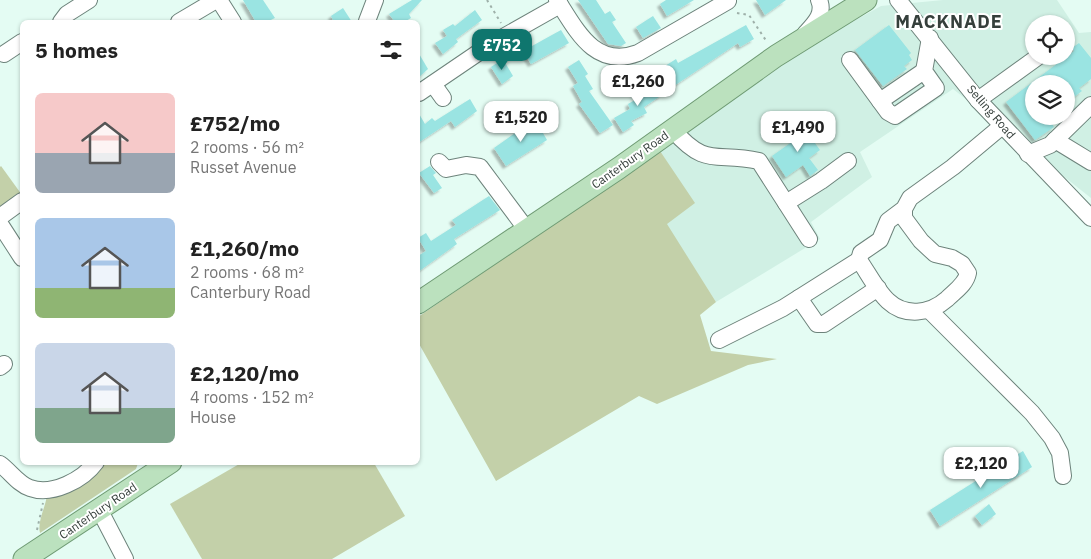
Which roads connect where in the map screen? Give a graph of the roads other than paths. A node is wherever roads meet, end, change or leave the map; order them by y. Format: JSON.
{"nodes":[{"id":1,"x":89,"y":0,"type":"edge"},
{"id":2,"x":218,"y":0,"type":"edge"},
{"id":3,"x":376,"y":0,"type":"edge"},
{"id":4,"x":866,"y":0,"type":"edge"},
{"id":5,"x":898,"y":0,"type":"edge"},
{"id":6,"x":821,"y":1,"type":"edge"},
{"id":7,"x":558,"y":2,"type":"edge"},
{"id":8,"x":731,"y":5,"type":"edge"},
{"id":9,"x":62,"y":20,"type":"edge"},
{"id":10,"x":183,"y":20,"type":"edge"},
{"id":11,"x":232,"y":20,"type":"edge"},
{"id":12,"x":367,"y":20,"type":"edge"},
{"id":13,"x":930,"y":38,"type":"junction"},
{"id":14,"x":801,"y":40,"type":"junction"},
{"id":15,"x":20,"y":43,"type":"edge"},
{"id":16,"x":4,"y":54,"type":"dead end"},
{"id":17,"x":850,"y":60,"type":"dead end"},
{"id":18,"x":1027,"y":65,"type":"edge"},
{"id":19,"x":443,"y":98,"type":"dead end"},
{"id":20,"x":978,"y":100,"type":"junction"},
{"id":21,"x":1091,"y":105,"type":"edge"},
{"id":22,"x":1002,"y":126,"type":"junction"},
{"id":23,"x":673,"y":130,"type":"junction"},
{"id":24,"x":1056,"y":140,"type":"junction"},
{"id":25,"x":1028,"y":154,"type":"junction"},
{"id":26,"x":848,"y":161,"type":"dead end"},
{"id":27,"x":439,"y":162,"type":"dead end"},
{"id":28,"x":1091,"y":162,"type":"edge"},
{"id":29,"x":20,"y":202,"type":"edge"},
{"id":30,"x":786,"y":203,"type":"junction"},
{"id":31,"x":904,"y":209,"type":"junction"},
{"id":32,"x":0,"y":217,"type":"edge"},
{"id":33,"x":1091,"y":218,"type":"edge"},
{"id":34,"x":0,"y":224,"type":"edge"},
{"id":35,"x":527,"y":230,"type":"junction"},
{"id":36,"x":809,"y":239,"type":"dead end"},
{"id":37,"x":20,"y":255,"type":"edge"},
{"id":38,"x":859,"y":260,"type":"junction"},
{"id":39,"x":878,"y":288,"type":"junction"},
{"id":40,"x":799,"y":298,"type":"junction"},
{"id":41,"x":420,"y":302,"type":"edge"},
{"id":42,"x":929,"y":310,"type":"junction"},
{"id":43,"x":718,"y":340,"type":"dead end"},
{"id":44,"x":93,"y":465,"type":"edge"},
{"id":45,"x":163,"y":465,"type":"edge"},
{"id":46,"x":4,"y":466,"type":"edge"},
{"id":47,"x":1063,"y":476,"type":"dead end"},
{"id":48,"x":99,"y":509,"type":"junction"},
{"id":49,"x":25,"y":559,"type":"edge"},
{"id":50,"x":125,"y":559,"type":"edge"}],
"edges":[{"from":1,"to":9,"type":"street"},
{"from":2,"to":10,"type":"street"},
{"from":2,"to":11,"type":"street"},
{"from":3,"to":12,"type":"street"},
{"from":4,"to":14,"type":"main road","name":"Canterbury Road"},
{"from":5,"to":13,"type":"street","name":"Selling Road"},
{"from":6,"to":14,"type":"street"},
{"from":7,"to":8,"type":"street"},
{"from":7,"to":19,"type":"street"},
{"from":13,"to":17,"type":"street"},
{"from":13,"to":20,"type":"street","name":"Selling Road"},
{"from":14,"to":23,"type":"main road","name":"Canterbury Road"},
{"from":15,"to":16,"type":"street"},
{"from":18,"to":20,"type":"street"},
{"from":20,"to":22,"type":"street","name":"Selling Road"},
{"from":21,"to":24,"type":"street"},
{"from":22,"to":25,"type":"street","name":"Selling Road"},
{"from":22,"to":31,"type":"street"},
{"from":23,"to":30,"type":"street"},
{"from":23,"to":35,"type":"main road","name":"Canterbury Road"},
{"from":24,"to":25,"type":"street"},
{"from":24,"to":28,"type":"street"},
{"from":25,"to":33,"type":"street","name":"Selling Road"},
{"from":26,"to":30,"type":"street"},
{"from":27,"to":35,"type":"street"},
{"from":29,"to":32,"type":"street"},
{"from":30,"to":36,"type":"street"},
{"from":31,"to":38,"type":"street"},
{"from":31,"to":42,"type":"street"},
{"from":34,"to":37,"type":"street"},
{"from":35,"to":41,"type":"main road","name":"Canterbury Road"},
{"from":38,"to":39,"type":"street"},
{"from":38,"to":40,"type":"street"},
{"from":39,"to":40,"type":"street"},
{"from":39,"to":42,"type":"street"},
{"from":40,"to":43,"type":"street"},
{"from":42,"to":47,"type":"street"},
{"from":44,"to":46,"type":"street"},
{"from":45,"to":48,"type":"main road","name":"Canterbury Road"},
{"from":48,"to":49,"type":"main road","name":"Canterbury Road"},
{"from":48,"to":50,"type":"street"}]}
